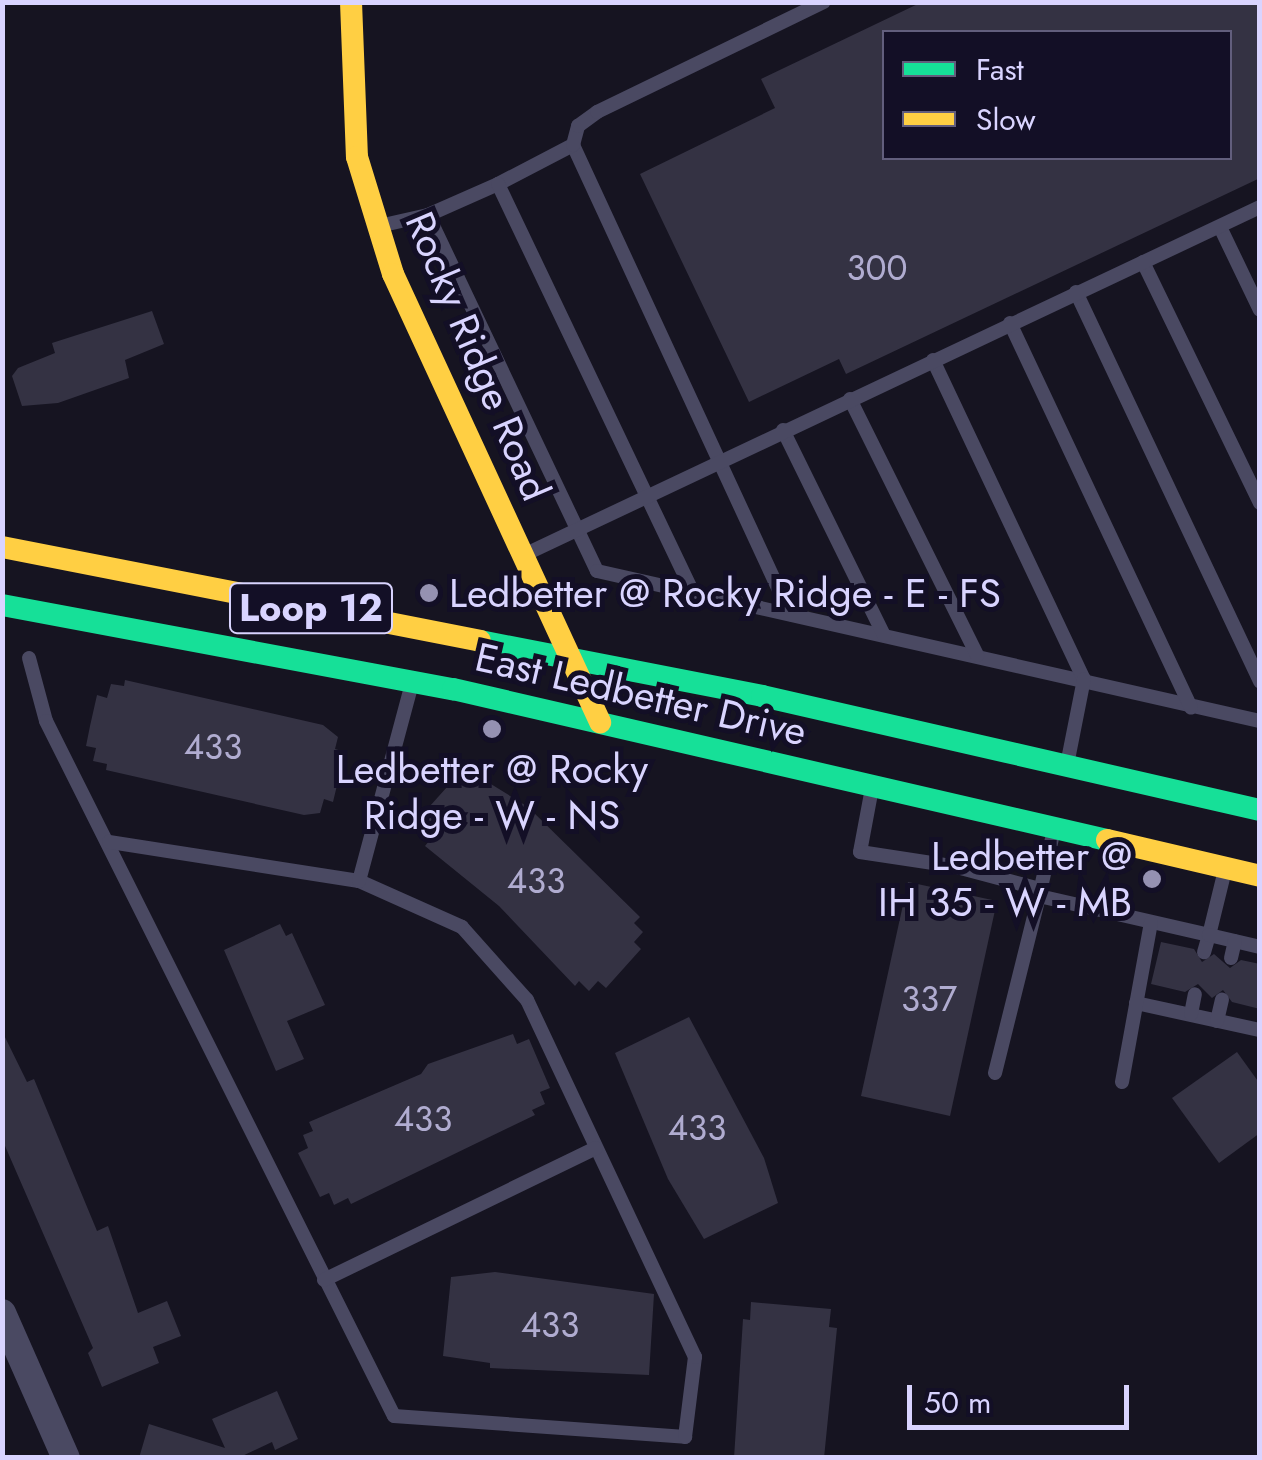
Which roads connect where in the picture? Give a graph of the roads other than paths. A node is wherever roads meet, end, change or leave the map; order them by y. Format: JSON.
{"nodes":[{"id":1,"x":351,"y":2,"type":"edge"},
{"id":2,"x":824,"y":2,"type":"edge"},
{"id":3,"x":573,"y":145,"type":"junction"},
{"id":4,"x":498,"y":184,"type":"junction"},
{"id":5,"x":1260,"y":208,"type":"edge"},
{"id":6,"x":428,"y":215,"type":"junction"},
{"id":7,"x":379,"y":226,"type":"junction"},
{"id":8,"x":1220,"y":227,"type":"junction"},
{"id":9,"x":1144,"y":262,"type":"junction"},
{"id":10,"x":1076,"y":292,"type":"junction"},
{"id":11,"x":1260,"y":310,"type":"edge"},
{"id":12,"x":1010,"y":323,"type":"junction"},
{"id":13,"x":934,"y":360,"type":"junction"},
{"id":14,"x":850,"y":399,"type":"junction"},
{"id":15,"x":783,"y":430,"type":"junction"},
{"id":16,"x":720,"y":460,"type":"junction"},
{"id":17,"x":646,"y":495,"type":"junction"},
{"id":18,"x":1260,"y":503,"type":"edge"},
{"id":19,"x":578,"y":528,"type":"junction"},
{"id":20,"x":2,"y":547,"type":"edge"},
{"id":21,"x":524,"y":555,"type":"junction"},
{"id":22,"x":692,"y":592,"type":"junction"},
{"id":23,"x":2,"y":605,"type":"edge"},
{"id":24,"x":790,"y":614,"type":"junction"},
{"id":25,"x":884,"y":634,"type":"junction"},
{"id":26,"x":977,"y":655,"type":"junction"},
{"id":27,"x":572,"y":657,"type":"junction"},
{"id":28,"x":29,"y":658,"type":"dead end"},
{"id":29,"x":1084,"y":679,"type":"junction"},
{"id":30,"x":412,"y":682,"type":"junction"},
{"id":31,"x":1260,"y":682,"type":"edge"},
{"id":32,"x":1191,"y":707,"type":"junction"},
{"id":33,"x":1260,"y":721,"type":"edge"},
{"id":34,"x":600,"y":723,"type":"junction"},
{"id":35,"x":1066,"y":766,"type":"junction"},
{"id":36,"x":872,"y":786,"type":"junction"},
{"id":37,"x":1260,"y":810,"type":"edge"},
{"id":38,"x":1054,"y":828,"type":"junction"},
{"id":39,"x":109,"y":842,"type":"junction"},
{"id":40,"x":1226,"y":868,"type":"junction"},
{"id":41,"x":1260,"y":876,"type":"edge"},
{"id":42,"x":360,"y":881,"type":"junction"},
{"id":43,"x":1039,"y":892,"type":"junction"},
{"id":44,"x":1151,"y":923,"type":"junction"},
{"id":45,"x":1208,"y":935,"type":"junction"},
{"id":46,"x":1235,"y":941,"type":"junction"},
{"id":47,"x":1260,"y":946,"type":"edge"},
{"id":48,"x":1204,"y":952,"type":"dead end"},
{"id":49,"x":1231,"y":958,"type":"dead end"},
{"id":50,"x":1195,"y":994,"type":"dead end"},
{"id":51,"x":1222,"y":1000,"type":"dead end"},
{"id":52,"x":1136,"y":1002,"type":"junction"},
{"id":53,"x":1191,"y":1014,"type":"junction"},
{"id":54,"x":1217,"y":1020,"type":"junction"},
{"id":55,"x":1260,"y":1030,"type":"edge"},
{"id":56,"x":995,"y":1072,"type":"dead end"},
{"id":57,"x":1122,"y":1082,"type":"dead end"},
{"id":58,"x":596,"y":1148,"type":"junction"},
{"id":59,"x":324,"y":1280,"type":"junction"},
{"id":60,"x":2,"y":1313,"type":"edge"},
{"id":61,"x":66,"y":1458,"type":"edge"}],
"edges":[{"from":1,"to":7,"type":"main road","name":"Rocky Ridge Road"},
{"from":2,"to":3,"type":"lane"},
{"from":3,"to":4,"type":"lane"},
{"from":3,"to":16,"type":"lane"},
{"from":4,"to":6,"type":"lane"},
{"from":4,"to":17,"type":"lane"},
{"from":5,"to":8,"type":"lane"},
{"from":6,"to":7,"type":"lane"},
{"from":6,"to":19,"type":"lane"},
{"from":7,"to":21,"type":"main road","name":"Rocky Ridge Road"},
{"from":8,"to":9,"type":"lane"},
{"from":8,"to":11,"type":"lane"},
{"from":9,"to":10,"type":"lane"},
{"from":9,"to":18,"type":"lane"},
{"from":10,"to":12,"type":"lane"},
{"from":10,"to":31,"type":"lane"},
{"from":12,"to":13,"type":"lane"},
{"from":12,"to":32,"type":"lane"},
{"from":13,"to":14,"type":"lane"},
{"from":13,"to":29,"type":"lane"},
{"from":14,"to":15,"type":"lane"},
{"from":14,"to":26,"type":"lane"},
{"from":15,"to":16,"type":"lane"},
{"from":15,"to":25,"type":"lane"},
{"from":16,"to":17,"type":"lane"},
{"from":16,"to":24,"type":"lane"},
{"from":17,"to":19,"type":"lane"},
{"from":17,"to":22,"type":"lane"},
{"from":19,"to":21,"type":"lane"},
{"from":19,"to":22,"type":"lane"},
{"from":20,"to":27,"type":"main road","name":"East Ledbetter Drive","number":"Loop 12"},
{"from":21,"to":27,"type":"main road","name":"Rocky Ridge Road"},
{"from":22,"to":24,"type":"lane"},
{"from":23,"to":30,"type":"main road","name":"East Ledbetter Drive","number":"Loop 12"},
{"from":24,"to":25,"type":"lane"},
{"from":25,"to":26,"type":"lane"},
{"from":26,"to":29,"type":"lane"},
{"from":27,"to":34,"type":"main road","name":"Rocky Ridge Road"},
{"from":27,"to":35,"type":"main road","name":"East Ledbetter Drive","number":"Loop 12"},
{"from":28,"to":39,"type":"lane"},
{"from":29,"to":32,"type":"lane"},
{"from":29,"to":35,"type":"lane"},
{"from":30,"to":34,"type":"main road","name":"East Ledbetter Drive","number":"Loop 12"},
{"from":30,"to":42,"type":"lane"},
{"from":32,"to":33,"type":"lane"},
{"from":34,"to":36,"type":"main road","name":"East Ledbetter Drive","number":"Loop 12"},
{"from":35,"to":37,"type":"main road","name":"East Ledbetter Drive","number":"Loop 12"},
{"from":35,"to":38,"type":"main road"},
{"from":36,"to":38,"type":"main road","name":"East Ledbetter Drive","number":"Loop 12"},
{"from":36,"to":43,"type":"lane"},
{"from":38,"to":40,"type":"main road","name":"East Ledbetter Drive","number":"Loop 12"},
{"from":38,"to":43,"type":"lane"},
{"from":39,"to":42,"type":"lane"},
{"from":39,"to":59,"type":"lane"},
{"from":40,"to":41,"type":"main road","name":"East Ledbetter Drive","number":"Loop 12"},
{"from":40,"to":45,"type":"lane"},
{"from":42,"to":58,"type":"lane"},
{"from":43,"to":44,"type":"lane"},
{"from":43,"to":56,"type":"lane"},
{"from":44,"to":45,"type":"lane"},
{"from":44,"to":52,"type":"lane"},
{"from":45,"to":46,"type":"lane"},
{"from":45,"to":48,"type":"lane"},
{"from":46,"to":47,"type":"lane"},
{"from":46,"to":49,"type":"lane"},
{"from":50,"to":53,"type":"lane"},
{"from":51,"to":54,"type":"lane"},
{"from":52,"to":53,"type":"lane"},
{"from":52,"to":57,"type":"lane"},
{"from":53,"to":54,"type":"lane"},
{"from":54,"to":55,"type":"lane"},
{"from":58,"to":59,"type":"lane"},
{"from":58,"to":59,"type":"lane"},
{"from":60,"to":61,"type":"street"}]}
